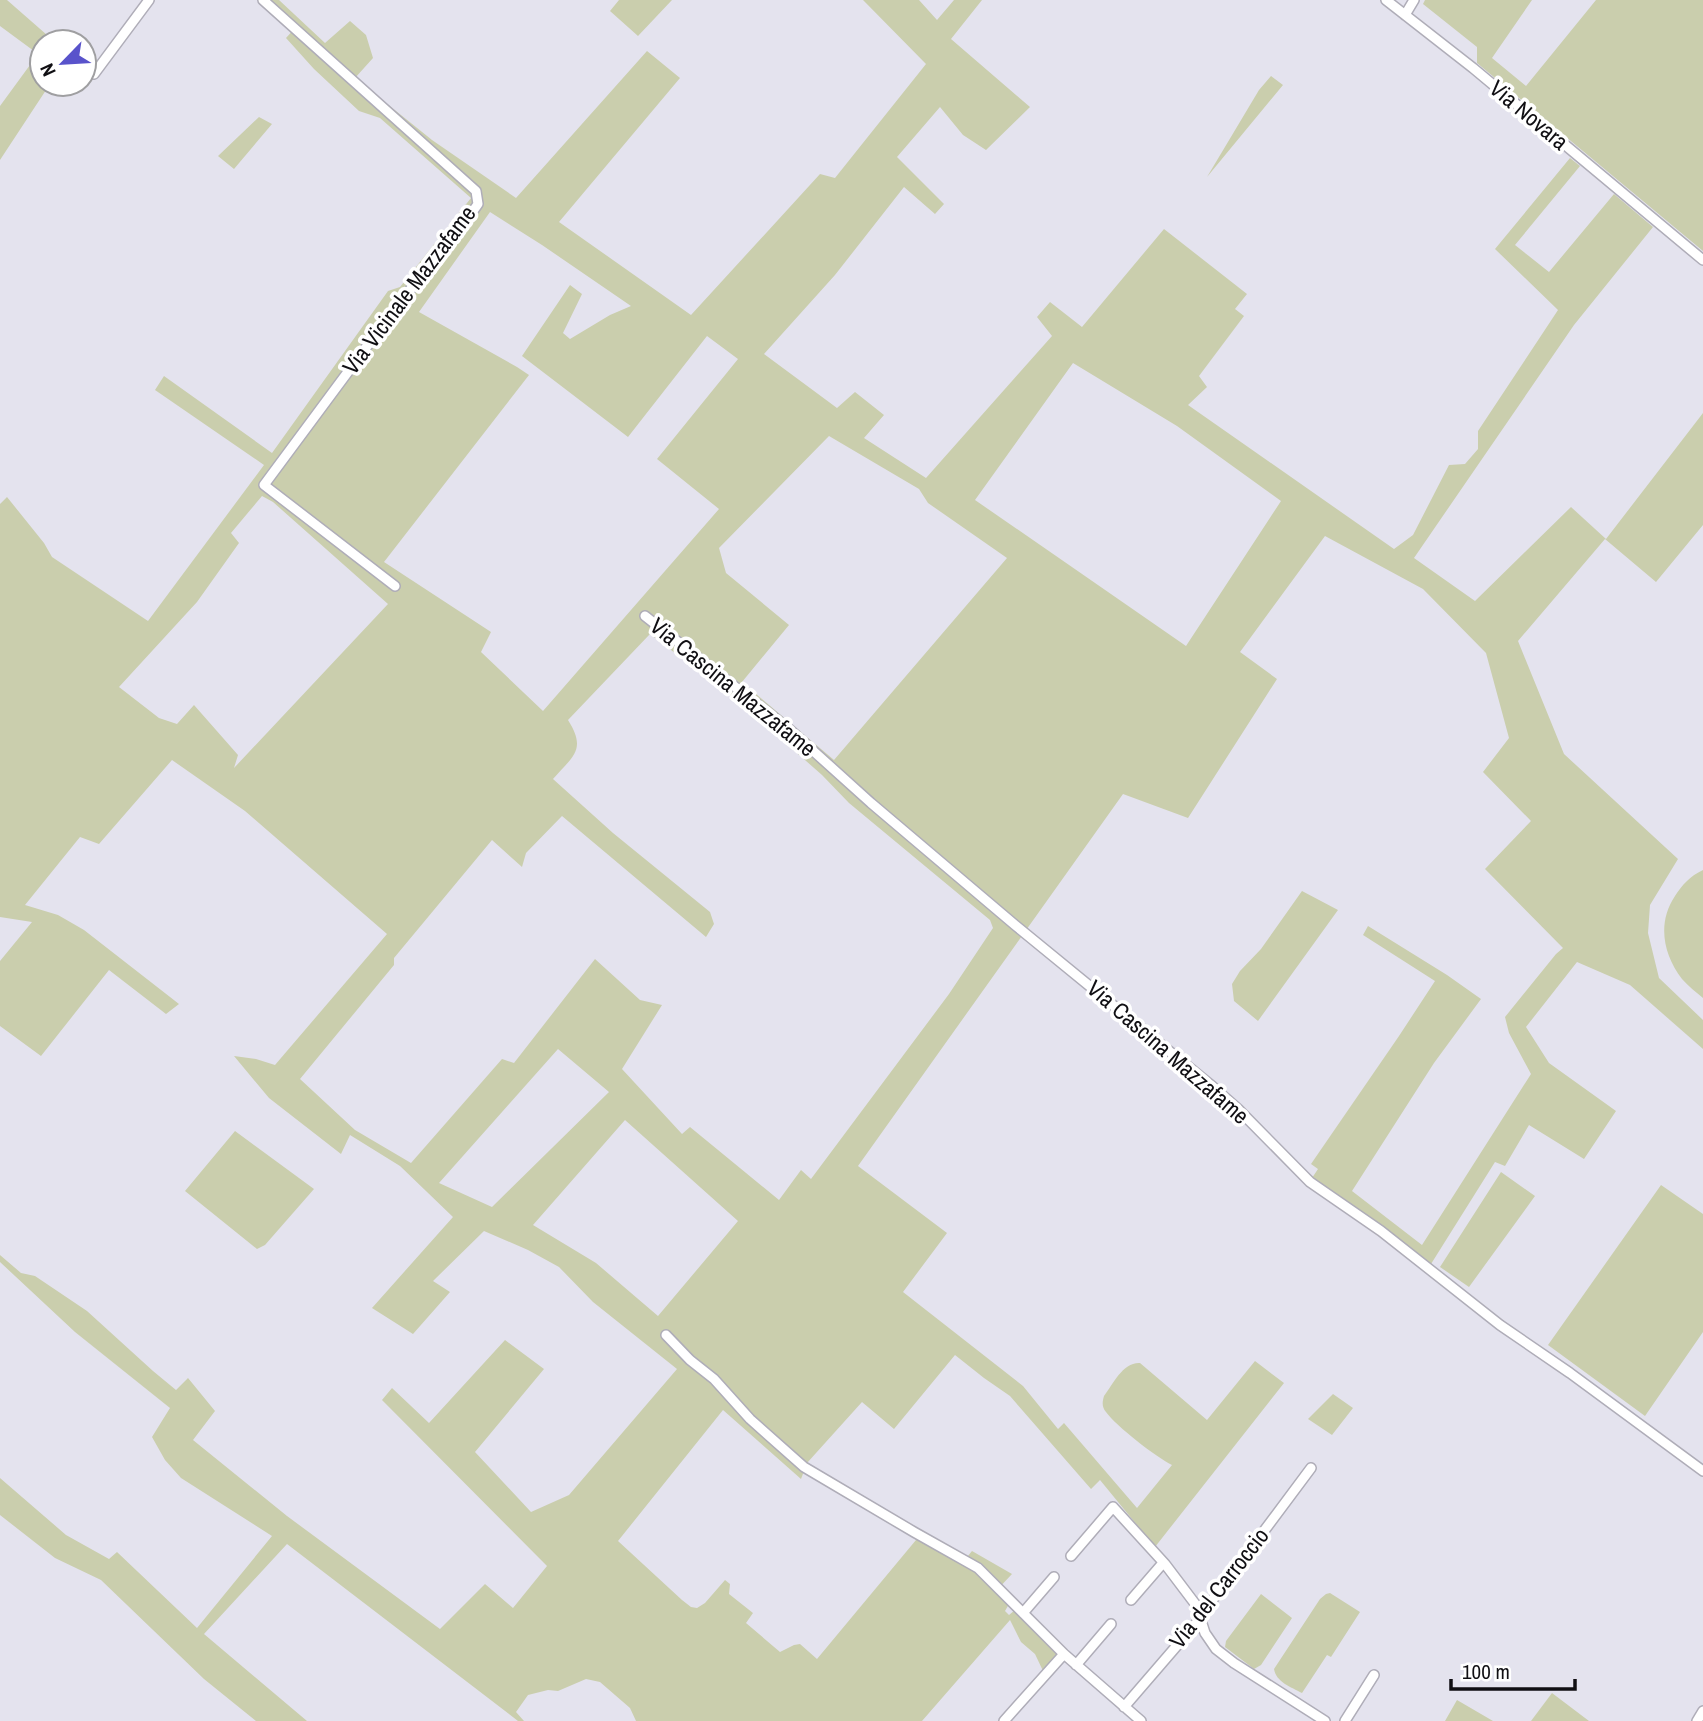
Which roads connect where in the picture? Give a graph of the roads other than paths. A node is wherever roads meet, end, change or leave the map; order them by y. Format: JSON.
{"nodes":[{"id":1,"x":149,"y":0,"type":"edge"},
{"id":2,"x":263,"y":0,"type":"edge"},
{"id":3,"x":1386,"y":0,"type":"edge"},
{"id":4,"x":1414,"y":0,"type":"edge"},
{"id":5,"x":1405,"y":15,"type":"junction"},
{"id":6,"x":98,"y":69,"type":"edge"},
{"id":7,"x":1703,"y":260,"type":"edge"},
{"id":8,"x":395,"y":586,"type":"dead end"},
{"id":9,"x":645,"y":616,"type":"dead end"},
{"id":10,"x":666,"y":1335,"type":"dead end"},
{"id":11,"x":1311,"y":1468,"type":"dead end"},
{"id":12,"x":1703,"y":1471,"type":"edge"},
{"id":13,"x":1071,"y":1556,"type":"dead end"},
{"id":14,"x":1163,"y":1563,"type":"junction"},
{"id":15,"x":1054,"y":1577,"type":"dead end"},
{"id":16,"x":1131,"y":1600,"type":"dead end"},
{"id":17,"x":1023,"y":1613,"type":"junction"},
{"id":18,"x":1200,"y":1617,"type":"junction"},
{"id":19,"x":1111,"y":1624,"type":"dead end"},
{"id":20,"x":1063,"y":1654,"type":"junction"},
{"id":21,"x":1076,"y":1665,"type":"junction"},
{"id":22,"x":1374,"y":1675,"type":"dead end"},
{"id":23,"x":1124,"y":1707,"type":"junction"},
{"id":24,"x":1703,"y":1711,"type":"edge"},
{"id":25,"x":1004,"y":1721,"type":"edge"},
{"id":26,"x":1141,"y":1721,"type":"edge"},
{"id":27,"x":1325,"y":1721,"type":"edge"},
{"id":28,"x":1345,"y":1721,"type":"edge"},
{"id":29,"x":1697,"y":1721,"type":"edge"}],
"edges":[{"from":1,"to":6,"type":"street"},
{"from":2,"to":8,"type":"street","name":"Via Vicinale Mazzafame"},
{"from":3,"to":5,"type":"street","name":"Via Novara"},
{"from":4,"to":5,"type":"street"},
{"from":5,"to":7,"type":"street","name":"Via Novara"},
{"from":9,"to":12,"type":"street","name":"Via Cascina Mazzafame"},
{"from":10,"to":17,"type":"street"},
{"from":11,"to":18,"type":"street","name":"Via del Carroccio"},
{"from":13,"to":14,"type":"street"},
{"from":14,"to":16,"type":"street"},
{"from":14,"to":18,"type":"street"},
{"from":15,"to":17,"type":"street"},
{"from":17,"to":20,"type":"street"},
{"from":18,"to":23,"type":"street","name":"Via del Carroccio"},
{"from":18,"to":27,"type":"street"},
{"from":19,"to":21,"type":"street"},
{"from":20,"to":21,"type":"street"},
{"from":20,"to":25,"type":"street"},
{"from":21,"to":23,"type":"street"},
{"from":22,"to":28,"type":"street"},
{"from":23,"to":26,"type":"street"},
{"from":24,"to":29,"type":"street"}]}
